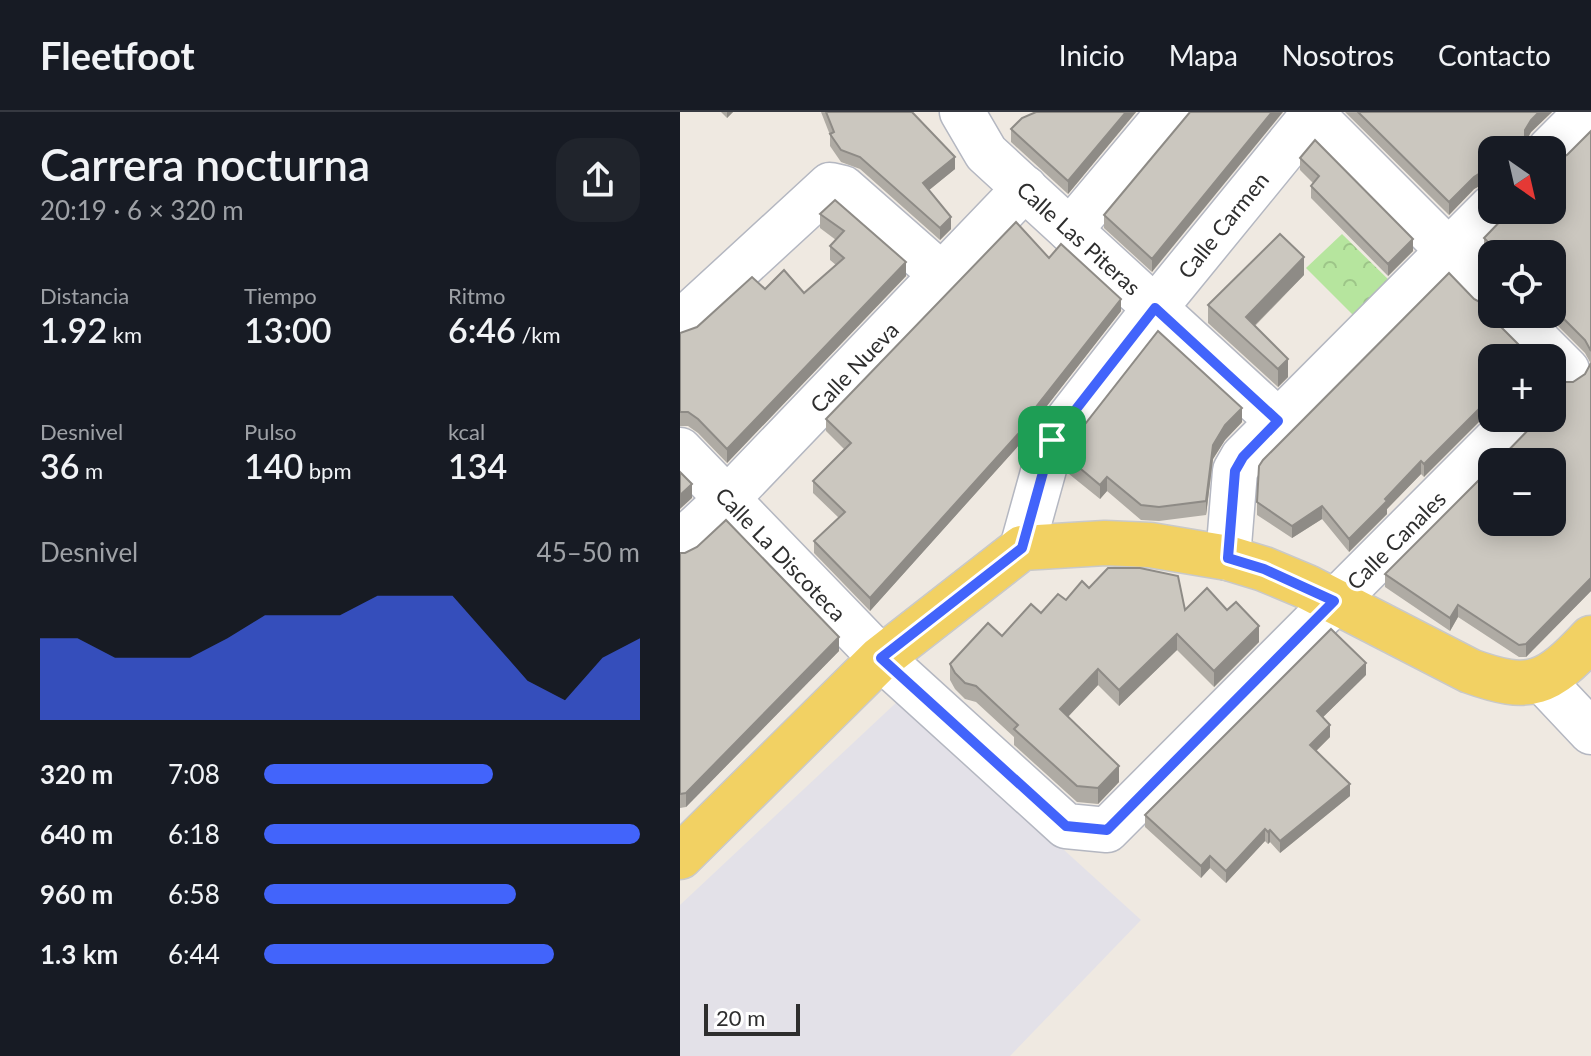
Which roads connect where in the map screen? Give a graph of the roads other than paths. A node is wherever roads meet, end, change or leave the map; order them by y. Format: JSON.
{"nodes":[{"id":1,"x":962,"y":112,"type":"edge"},
{"id":2,"x":1169,"y":112,"type":"edge"},
{"id":3,"x":1587,"y":112,"type":"edge"},
{"id":4,"x":1313,"y":113,"type":"edge"},
{"id":5,"x":1563,"y":136,"type":"edge"},
{"id":6,"x":1025,"y":188,"type":"junction"},
{"id":7,"x":1478,"y":221,"type":"edge"},
{"id":8,"x":1070,"y":230,"type":"junction"},
{"id":9,"x":1449,"y":250,"type":"junction"},
{"id":10,"x":942,"y":275,"type":"junction"},
{"id":11,"x":1478,"y":280,"type":"edge"},
{"id":12,"x":1155,"y":308,"type":"junction"},
{"id":13,"x":680,"y":323,"type":"edge"},
{"id":14,"x":1527,"y":328,"type":"edge"},
{"id":15,"x":1570,"y":367,"type":"edge"},
{"id":16,"x":1278,"y":421,"type":"junction"},
{"id":17,"x":1504,"y":432,"type":"edge"},
{"id":18,"x":680,"y":450,"type":"edge"},
{"id":19,"x":727,"y":499,"type":"junction"},
{"id":20,"x":680,"y":543,"type":"edge"},
{"id":21,"x":1022,"y":548,"type":"junction"},
{"id":22,"x":1228,"y":558,"type":"junction"},
{"id":23,"x":1334,"y":601,"type":"junction"},
{"id":24,"x":1591,"y":638,"type":"edge"},
{"id":25,"x":881,"y":658,"type":"junction"},
{"id":26,"x":1542,"y":680,"type":"junction"},
{"id":27,"x":1591,"y":732,"type":"edge"},
{"id":28,"x":684,"y":844,"type":"edge"}],
"edges":[{"from":1,"to":6,"type":"street","name":"Calle Las Piteras"},
{"from":2,"to":8,"type":"street"},
{"from":3,"to":5,"type":"street"},
{"from":4,"to":9,"type":"street"},
{"from":4,"to":12,"type":"street","name":"Calle Carmen"},
{"from":6,"to":8,"type":"street","name":"Calle Las Piteras"},
{"from":6,"to":10,"type":"street","name":"Calle Nueva"},
{"from":7,"to":9,"type":"street"},
{"from":8,"to":12,"type":"street","name":"Calle Las Piteras"},
{"from":9,"to":11,"type":"street"},
{"from":9,"to":16,"type":"street"},
{"from":10,"to":13,"type":"street"},
{"from":10,"to":19,"type":"street","name":"Calle Nueva"},
{"from":12,"to":16,"type":"street","name":"Calle Las Piteras"},
{"from":12,"to":21,"type":"street","name":"Calle Carmen"},
{"from":14,"to":15,"type":"street"},
{"from":16,"to":22,"type":"street"},
{"from":17,"to":23,"type":"street","name":"Calle Canales"},
{"from":18,"to":19,"type":"street","name":"Calle La Discoteca"},
{"from":19,"to":20,"type":"street","name":"Calle Nueva"},
{"from":19,"to":25,"type":"street","name":"Calle La Discoteca"},
{"from":21,"to":22,"type":"main road"},
{"from":21,"to":25,"type":"main road"},
{"from":22,"to":23,"type":"main road"},
{"from":23,"to":25,"type":"street","name":"Calle Canales"},
{"from":23,"to":26,"type":"main road"},
{"from":24,"to":26,"type":"main road"},
{"from":25,"to":28,"type":"main road"},
{"from":26,"to":27,"type":"street"}]}
